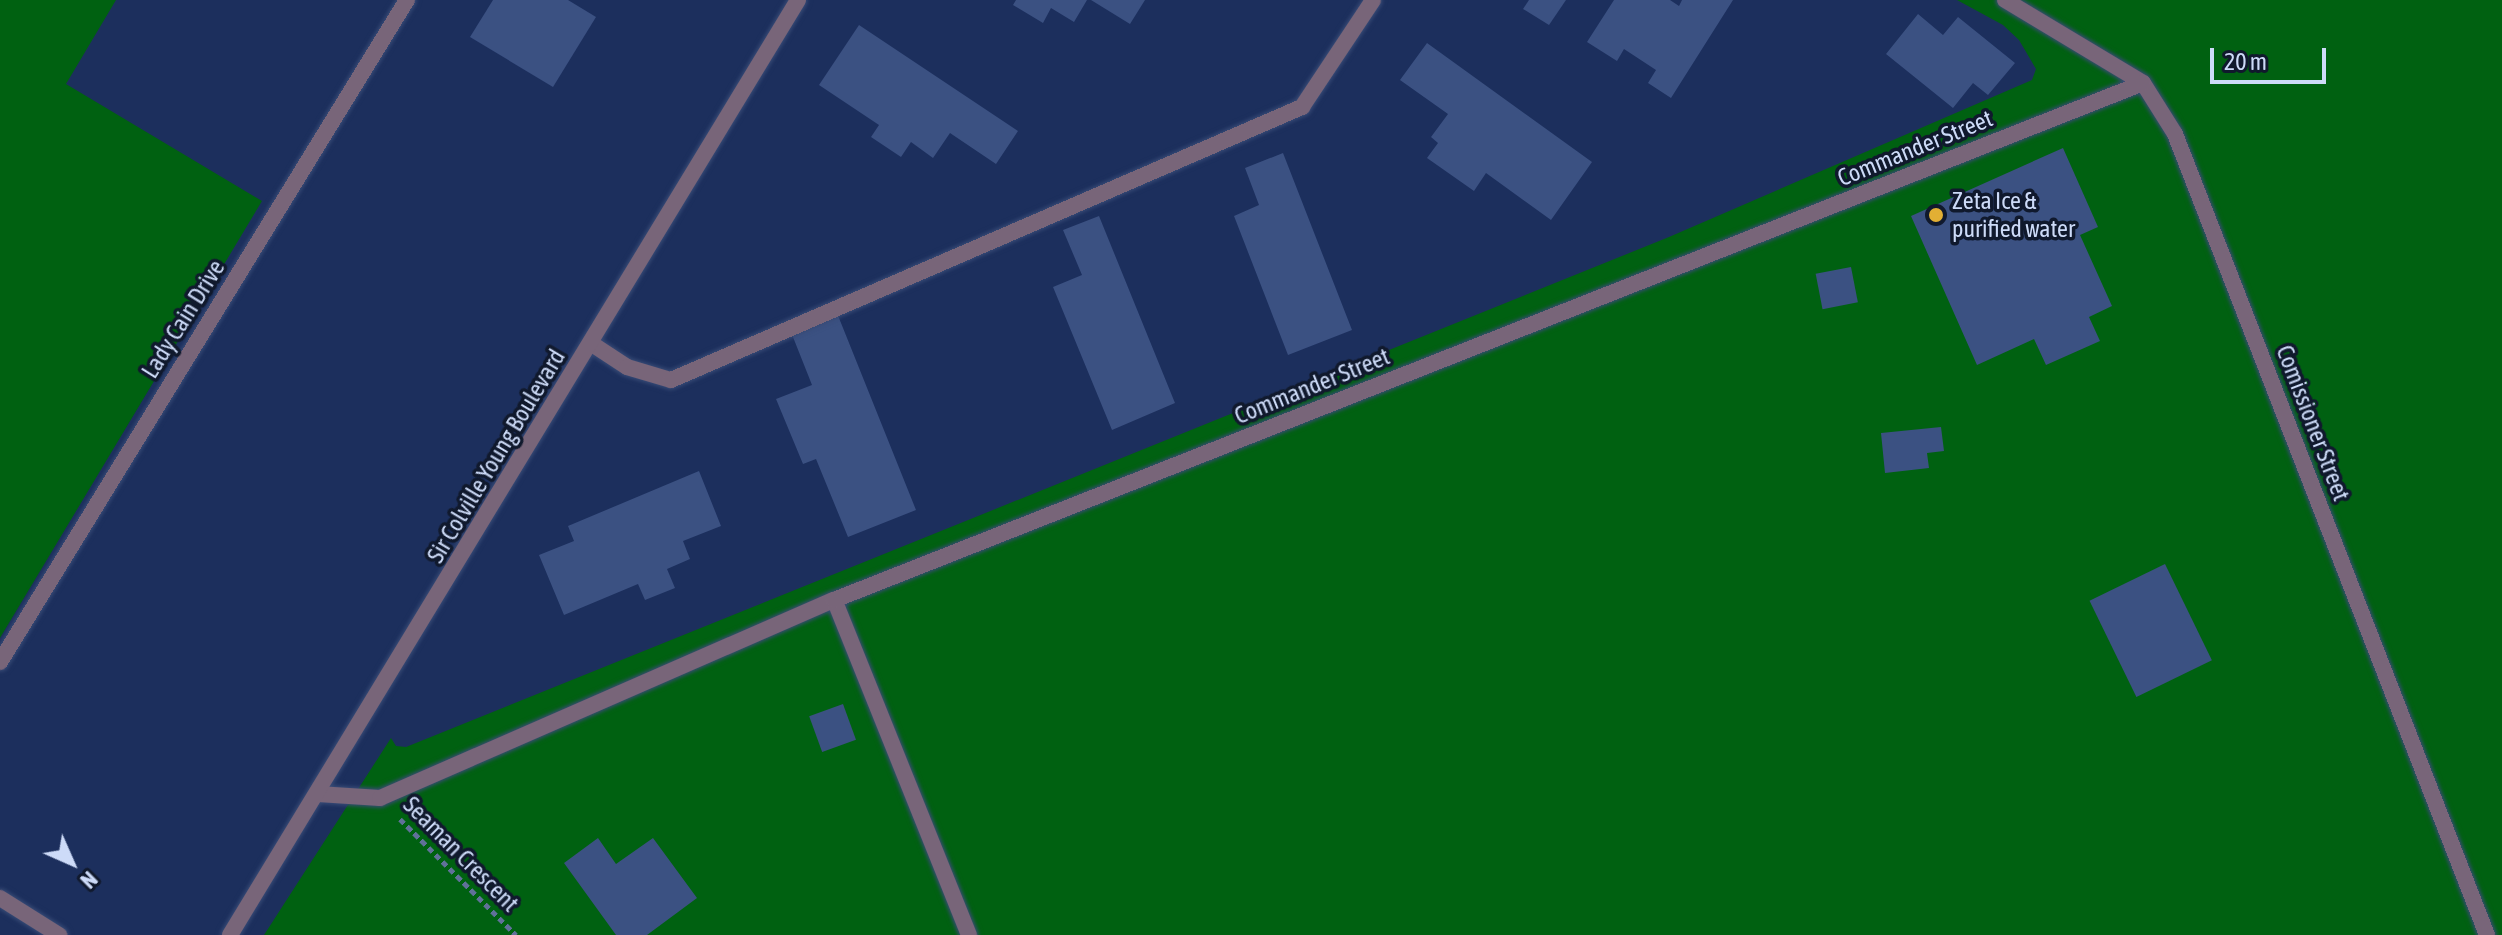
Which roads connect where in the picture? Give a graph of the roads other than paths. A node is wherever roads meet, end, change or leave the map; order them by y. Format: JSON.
{"nodes":[{"id":1,"x":407,"y":0,"type":"edge"},
{"id":2,"x":798,"y":0,"type":"edge"},
{"id":3,"x":1373,"y":0,"type":"edge"},
{"id":4,"x":2005,"y":0,"type":"edge"},
{"id":5,"x":2143,"y":83,"type":"junction"},
{"id":6,"x":592,"y":344,"type":"junction"},
{"id":7,"x":834,"y":600,"type":"junction"},
{"id":8,"x":0,"y":662,"type":"edge"},
{"id":9,"x":318,"y":794,"type":"junction"},
{"id":10,"x":0,"y":898,"type":"edge"},
{"id":11,"x":59,"y":935,"type":"edge"},
{"id":12,"x":230,"y":935,"type":"edge"},
{"id":13,"x":969,"y":935,"type":"edge"},
{"id":14,"x":2487,"y":935,"type":"edge"}],
"edges":[{"from":1,"to":8,"type":"street","name":"Lady Cain Drive"},
{"from":2,"to":6,"type":"street","name":"Sir Colville Young Boulevard"},
{"from":3,"to":6,"type":"street"},
{"from":4,"to":5,"type":"street","name":"Comissioner Street"},
{"from":5,"to":7,"type":"street","name":"Commander Street"},
{"from":5,"to":14,"type":"street","name":"Comissioner Street"},
{"from":6,"to":9,"type":"street","name":"Sir Colville Young Boulevard"},
{"from":7,"to":9,"type":"street","name":"Commander Street"},
{"from":7,"to":13,"type":"street"},
{"from":9,"to":12,"type":"street","name":"Sir Colville Young Boulevard"},
{"from":10,"to":11,"type":"street"}]}
